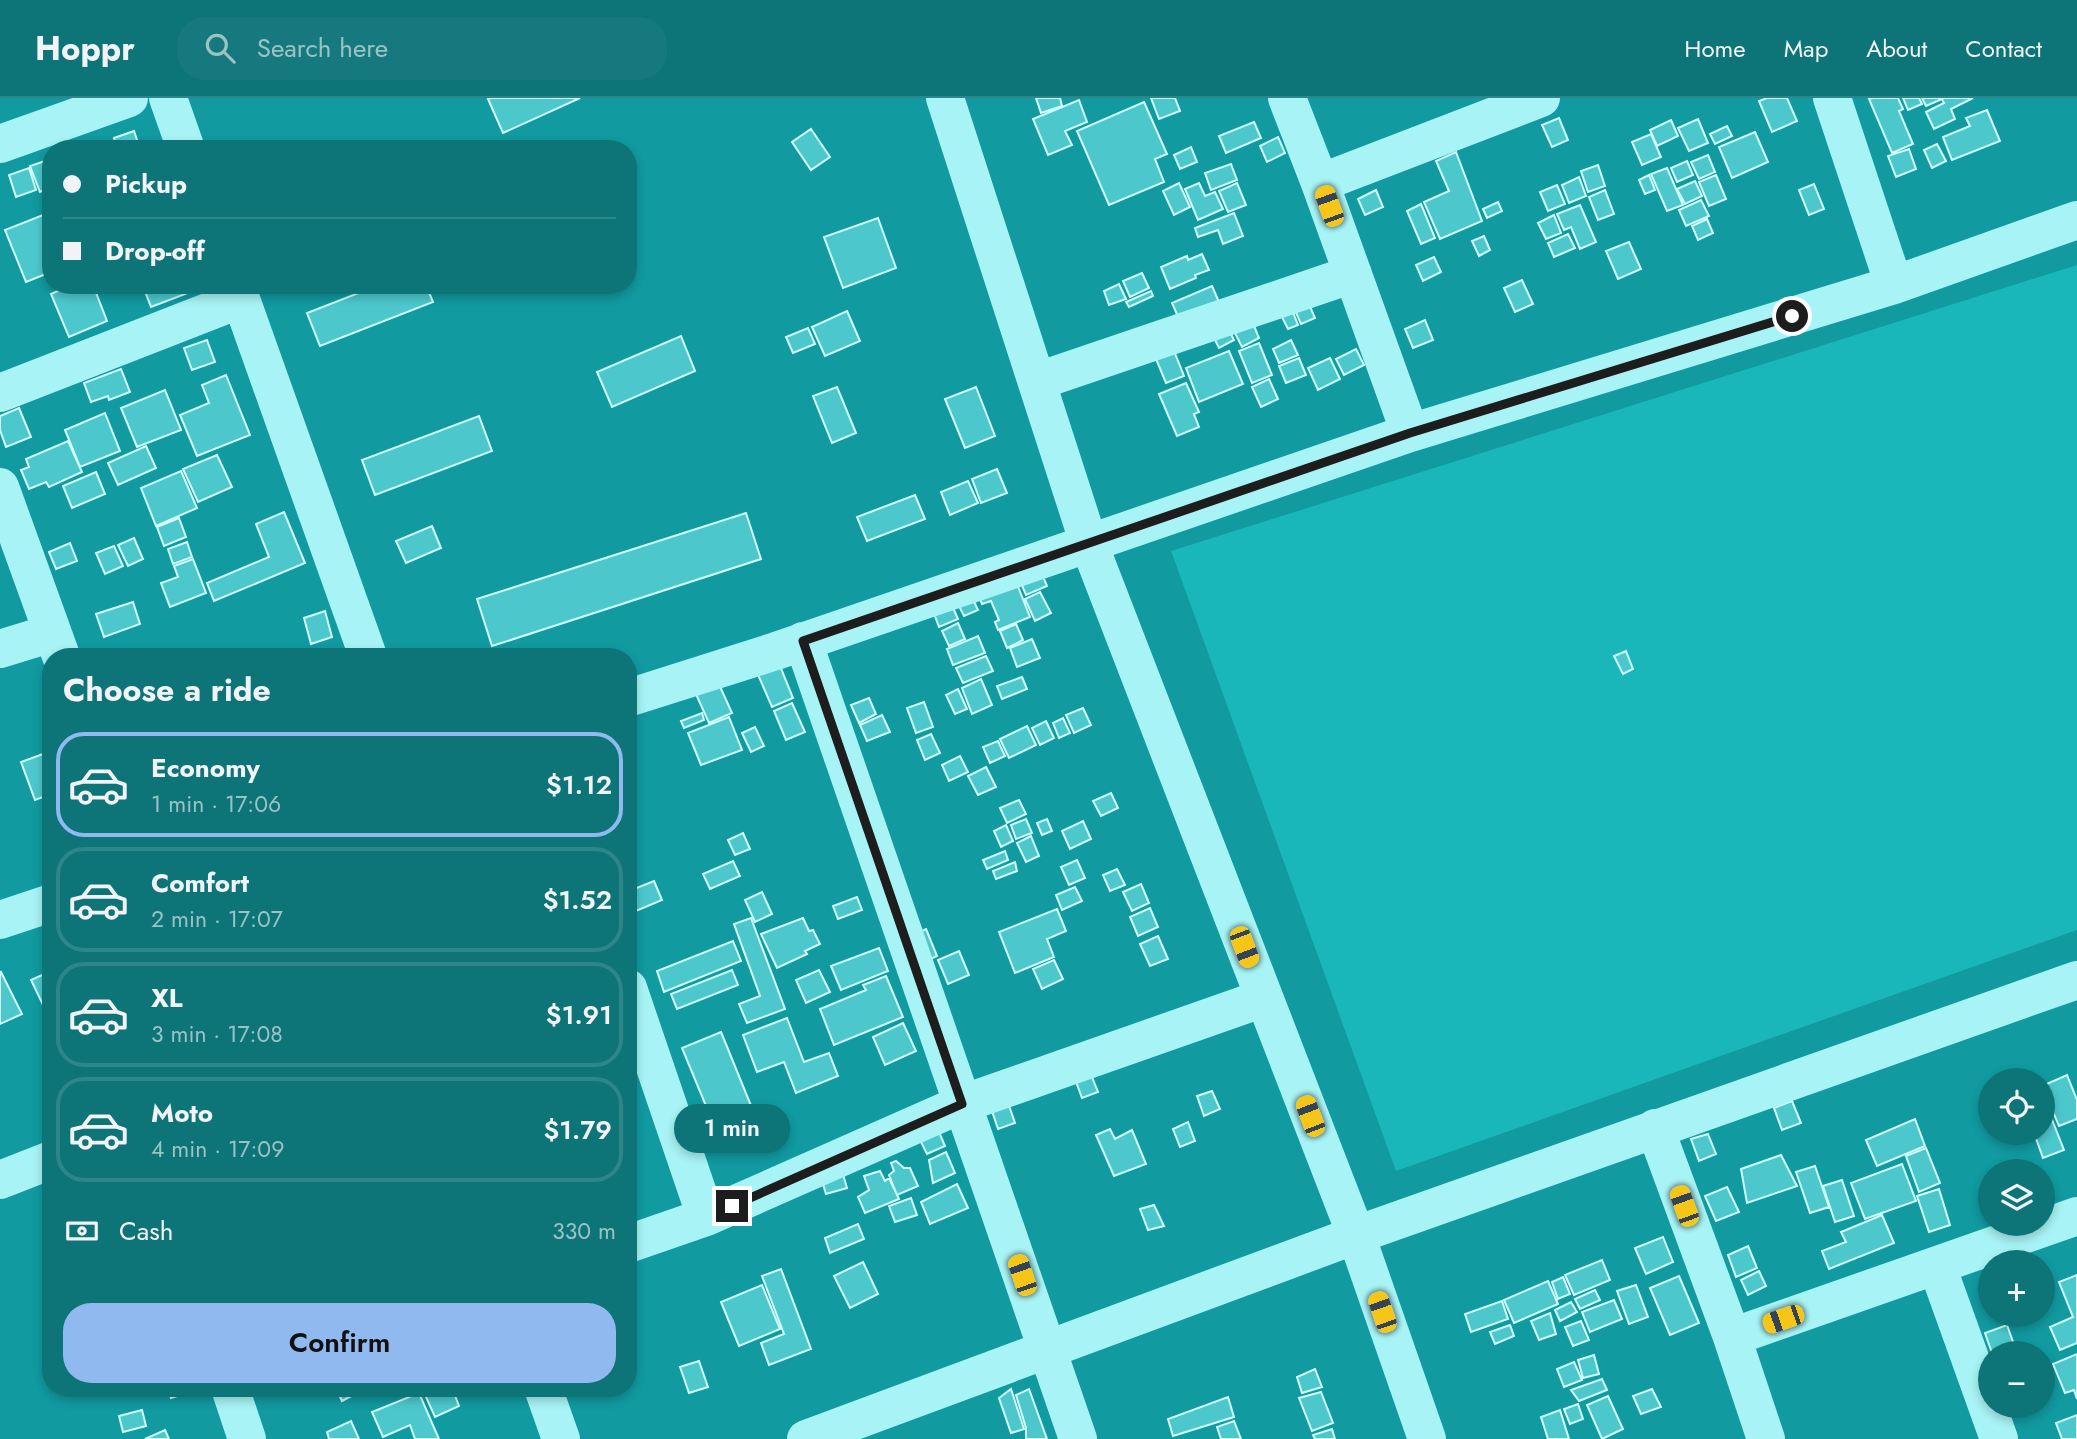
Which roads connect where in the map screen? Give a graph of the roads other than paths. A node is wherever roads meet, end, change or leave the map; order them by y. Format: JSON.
{"nodes":[{"id":1,"x":129,"y":98,"type":"edge"},
{"id":2,"x":168,"y":98,"type":"edge"},
{"id":3,"x":1287,"y":98,"type":"edge"},
{"id":4,"x":1832,"y":98,"type":"edge"},
{"id":5,"x":952,"y":100,"type":"edge"},
{"id":6,"x":1527,"y":100,"type":"edge"},
{"id":7,"x":183,"y":140,"type":"edge"},
{"id":8,"x":0,"y":144,"type":"edge"},
{"id":9,"x":1320,"y":183,"type":"junction"},
{"id":10,"x":2077,"y":220,"type":"edge"},
{"id":11,"x":1353,"y":274,"type":"junction"},
{"id":12,"x":1894,"y":285,"type":"junction"},
{"id":13,"x":233,"y":294,"type":"edge"},
{"id":14,"x":239,"y":294,"type":"edge"},
{"id":15,"x":1038,"y":381,"type":"junction"},
{"id":16,"x":0,"y":393,"type":"edge"},
{"id":17,"x":1410,"y":433,"type":"junction"},
{"id":18,"x":0,"y":487,"type":"edge"},
{"id":19,"x":1089,"y":544,"type":"junction"},
{"id":20,"x":803,"y":641,"type":"junction"},
{"id":21,"x":56,"y":644,"type":"edge"},
{"id":22,"x":366,"y":648,"type":"edge"},
{"id":23,"x":0,"y":649,"type":"edge"},
{"id":24,"x":637,"y":695,"type":"edge"},
{"id":25,"x":42,"y":906,"type":"edge"},
{"id":26,"x":0,"y":920,"type":"edge"},
{"id":27,"x":2077,"y":980,"type":"edge"},
{"id":28,"x":1264,"y":998,"type":"junction"},
{"id":29,"x":637,"y":1014,"type":"edge"},
{"id":30,"x":962,"y":1104,"type":"junction"},
{"id":31,"x":1655,"y":1128,"type":"junction"},
{"id":32,"x":42,"y":1164,"type":"edge"},
{"id":33,"x":0,"y":1180,"type":"edge"},
{"id":34,"x":2077,"y":1216,"type":"edge"},
{"id":35,"x":706,"y":1217,"type":"junction"},
{"id":36,"x":1356,"y":1235,"type":"junction"},
{"id":37,"x":637,"y":1241,"type":"edge"},
{"id":38,"x":1937,"y":1266,"type":"junction"},
{"id":39,"x":1732,"y":1337,"type":"junction"},
{"id":40,"x":1048,"y":1349,"type":"junction"},
{"id":41,"x":233,"y":1397,"type":"edge"},
{"id":42,"x":546,"y":1397,"type":"edge"},
{"id":43,"x":247,"y":1439,"type":"edge"},
{"id":44,"x":561,"y":1439,"type":"edge"},
{"id":45,"x":806,"y":1439,"type":"edge"},
{"id":46,"x":1078,"y":1439,"type":"edge"},
{"id":47,"x":1427,"y":1439,"type":"edge"},
{"id":48,"x":1766,"y":1439,"type":"edge"},
{"id":49,"x":1999,"y":1439,"type":"edge"}],
"edges":[{"from":1,"to":8,"type":"street"},
{"from":2,"to":7,"type":"street"},
{"from":3,"to":9,"type":"street"},
{"from":4,"to":12,"type":"street"},
{"from":5,"to":15,"type":"street"},
{"from":6,"to":9,"type":"street"},
{"from":9,"to":11,"type":"street"},
{"from":10,"to":12,"type":"street"},
{"from":11,"to":15,"type":"street"},
{"from":11,"to":17,"type":"street"},
{"from":12,"to":17,"type":"street"},
{"from":13,"to":16,"type":"street"},
{"from":14,"to":22,"type":"street"},
{"from":15,"to":19,"type":"street"},
{"from":17,"to":19,"type":"street"},
{"from":18,"to":21,"type":"street"},
{"from":19,"to":20,"type":"street"},
{"from":19,"to":28,"type":"street"},
{"from":20,"to":24,"type":"street"},
{"from":20,"to":30,"type":"street"},
{"from":21,"to":23,"type":"street"},
{"from":25,"to":26,"type":"street"},
{"from":27,"to":31,"type":"street"},
{"from":28,"to":30,"type":"street"},
{"from":28,"to":36,"type":"street"},
{"from":29,"to":35,"type":"street"},
{"from":30,"to":35,"type":"street"},
{"from":30,"to":40,"type":"street"},
{"from":31,"to":36,"type":"street"},
{"from":31,"to":39,"type":"street"},
{"from":32,"to":33,"type":"street"},
{"from":34,"to":38,"type":"street"},
{"from":35,"to":37,"type":"street"},
{"from":36,"to":40,"type":"street"},
{"from":36,"to":47,"type":"street"},
{"from":38,"to":39,"type":"street"},
{"from":38,"to":49,"type":"street"},
{"from":39,"to":48,"type":"street"},
{"from":40,"to":45,"type":"street"},
{"from":40,"to":46,"type":"street"},
{"from":41,"to":43,"type":"street"},
{"from":42,"to":44,"type":"street"}]}
